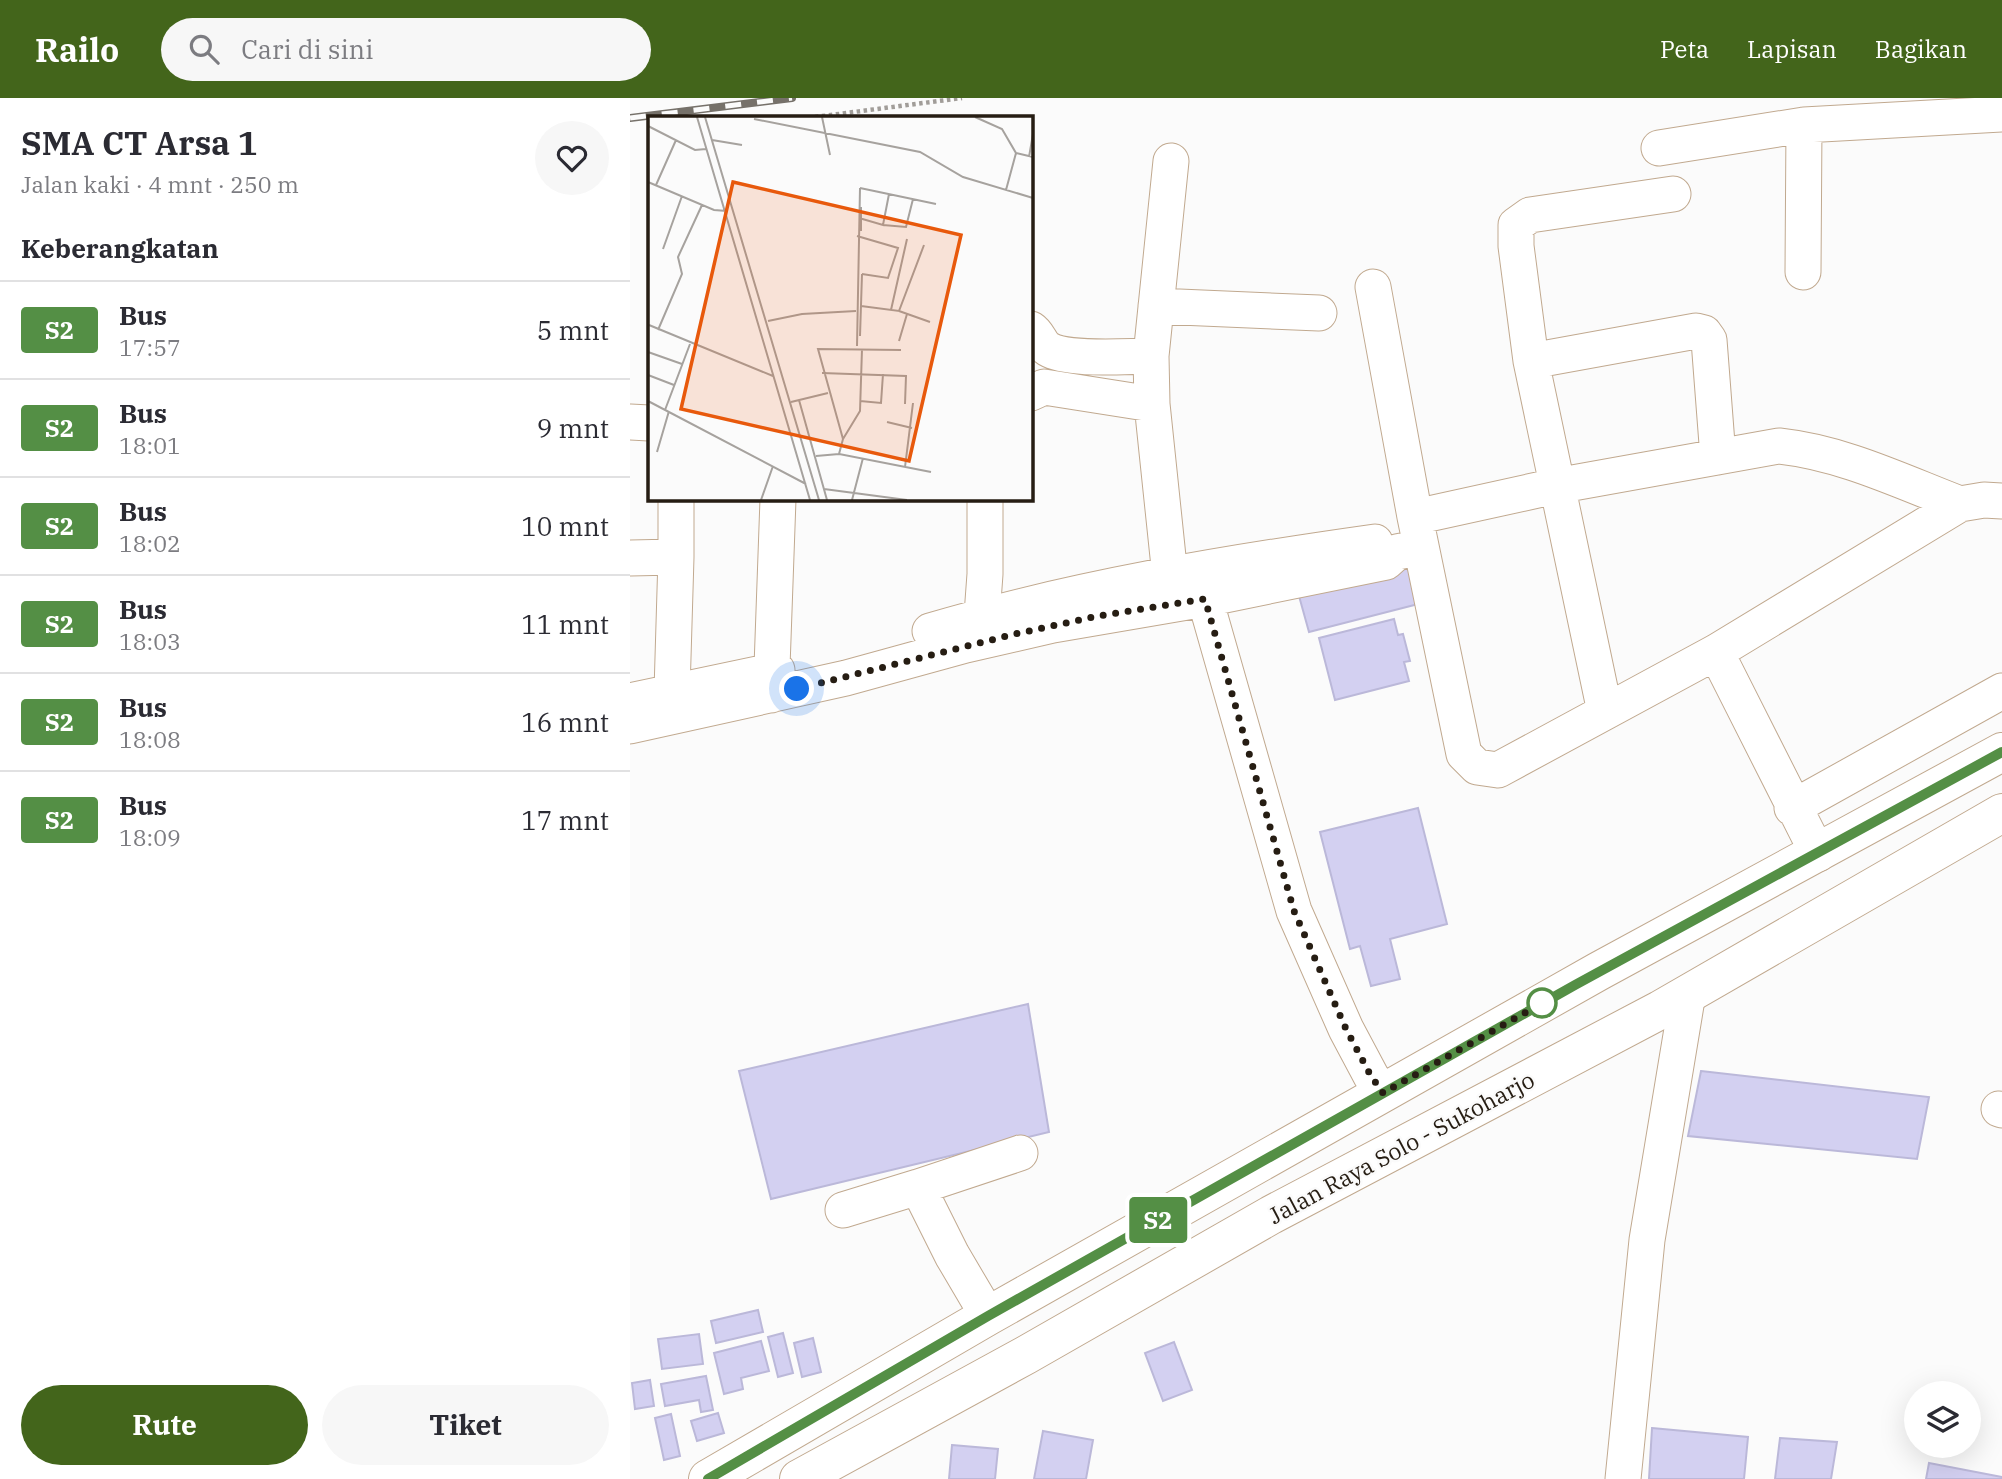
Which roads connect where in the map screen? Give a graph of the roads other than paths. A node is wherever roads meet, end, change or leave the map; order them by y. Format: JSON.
{"nodes":[{"id":1,"x":2002,"y":114,"type":"edge"},
{"id":2,"x":1804,"y":125,"type":"junction"},
{"id":3,"x":1658,"y":148,"type":"dead end"},
{"id":4,"x":1171,"y":161,"type":"dead end"},
{"id":5,"x":1673,"y":194,"type":"dead end"},
{"id":6,"x":1803,"y":272,"type":"dead end"},
{"id":7,"x":1373,"y":287,"type":"dead end"},
{"id":8,"x":1156,"y":306,"type":"junction"},
{"id":9,"x":1319,"y":313,"type":"dead end"},
{"id":10,"x":1032,"y":330,"type":"edge"},
{"id":11,"x":1151,"y":356,"type":"junction"},
{"id":12,"x":1531,"y":361,"type":"junction"},
{"id":13,"x":1032,"y":393,"type":"edge"},
{"id":14,"x":1152,"y":404,"type":"junction"},
{"id":15,"x":630,"y":422,"type":"edge"},
{"id":16,"x":648,"y":423,"type":"edge"},
{"id":17,"x":1718,"y":457,"type":"junction"},
{"id":18,"x":1556,"y":486,"type":"junction"},
{"id":19,"x":676,"y":500,"type":"edge"},
{"id":20,"x":778,"y":500,"type":"edge"},
{"id":21,"x":985,"y":500,"type":"edge"},
{"id":22,"x":2002,"y":501,"type":"edge"},
{"id":23,"x":1960,"y":504,"type":"junction"},
{"id":24,"x":1406,"y":540,"type":"junction"},
{"id":25,"x":676,"y":557,"type":"junction"},
{"id":26,"x":630,"y":558,"type":"edge"},
{"id":27,"x":1170,"y":576,"type":"junction"},
{"id":28,"x":1205,"y":599,"type":"junction"},
{"id":29,"x":982,"y":615,"type":"junction"},
{"id":30,"x":1716,"y":652,"type":"junction"},
{"id":31,"x":771,"y":684,"type":"junction"},
{"id":32,"x":2002,"y":691,"type":"edge"},
{"id":33,"x":630,"y":701,"type":"edge"},
{"id":34,"x":670,"y":705,"type":"junction"},
{"id":35,"x":1605,"y":712,"type":"junction"},
{"id":36,"x":630,"y":726,"type":"edge"},
{"id":37,"x":2002,"y":752,"type":"edge"},
{"id":38,"x":1792,"y":808,"type":"junction"},
{"id":39,"x":2002,"y":813,"type":"edge"},
{"id":40,"x":1818,"y":854,"type":"junction"},
{"id":41,"x":1659,"y":1009,"type":"junction"},
{"id":42,"x":1377,"y":1085,"type":"junction"},
{"id":43,"x":1020,"y":1153,"type":"dead end"},
{"id":44,"x":918,"y":1187,"type":"junction"},
{"id":45,"x":843,"y":1210,"type":"dead end"},
{"id":46,"x":982,"y":1306,"type":"junction"},
{"id":47,"x":802,"y":1478,"type":"edge"},
{"id":48,"x":708,"y":1479,"type":"edge"},
{"id":49,"x":1623,"y":1479,"type":"edge"}],
"edges":[{"from":1,"to":2,"type":"street"},
{"from":2,"to":3,"type":"street"},
{"from":2,"to":6,"type":"street"},
{"from":4,"to":8,"type":"street"},
{"from":5,"to":12,"type":"street"},
{"from":7,"to":24,"type":"street"},
{"from":8,"to":9,"type":"street"},
{"from":8,"to":11,"type":"street"},
{"from":10,"to":11,"type":"street"},
{"from":11,"to":14,"type":"street"},
{"from":12,"to":17,"type":"street"},
{"from":12,"to":18,"type":"street"},
{"from":13,"to":14,"type":"street"},
{"from":14,"to":27,"type":"street"},
{"from":15,"to":16,"type":"street"},
{"from":17,"to":18,"type":"street"},
{"from":17,"to":23,"type":"street"},
{"from":18,"to":24,"type":"street"},
{"from":18,"to":35,"type":"street"},
{"from":19,"to":25,"type":"street"},
{"from":20,"to":31,"type":"street"},
{"from":21,"to":29,"type":"street"},
{"from":22,"to":23,"type":"street"},
{"from":23,"to":30,"type":"street"},
{"from":24,"to":27,"type":"street"},
{"from":24,"to":28,"type":"street"},
{"from":24,"to":35,"type":"street"},
{"from":25,"to":26,"type":"street"},
{"from":25,"to":34,"type":"street"},
{"from":27,"to":29,"type":"street"},
{"from":28,"to":31,"type":"street"},
{"from":28,"to":42,"type":"street"},
{"from":29,"to":31,"type":"street"},
{"from":30,"to":35,"type":"street"},
{"from":30,"to":38,"type":"street"},
{"from":31,"to":34,"type":"street"},
{"from":32,"to":38,"type":"street"},
{"from":33,"to":34,"type":"street"},
{"from":34,"to":36,"type":"street"},
{"from":37,"to":40,"type":"main road"},
{"from":38,"to":40,"type":"street"},
{"from":39,"to":41,"type":"main road","name":"Jalan Raya Solo - Sukoharjo"},
{"from":40,"to":42,"type":"main road"},
{"from":41,"to":47,"type":"main road","name":"Jalan Raya Solo - Sukoharjo"},
{"from":41,"to":49,"type":"street"},
{"from":42,"to":46,"type":"main road"},
{"from":43,"to":44,"type":"street"},
{"from":44,"to":45,"type":"street"},
{"from":44,"to":46,"type":"street"},
{"from":46,"to":48,"type":"main road"}]}
